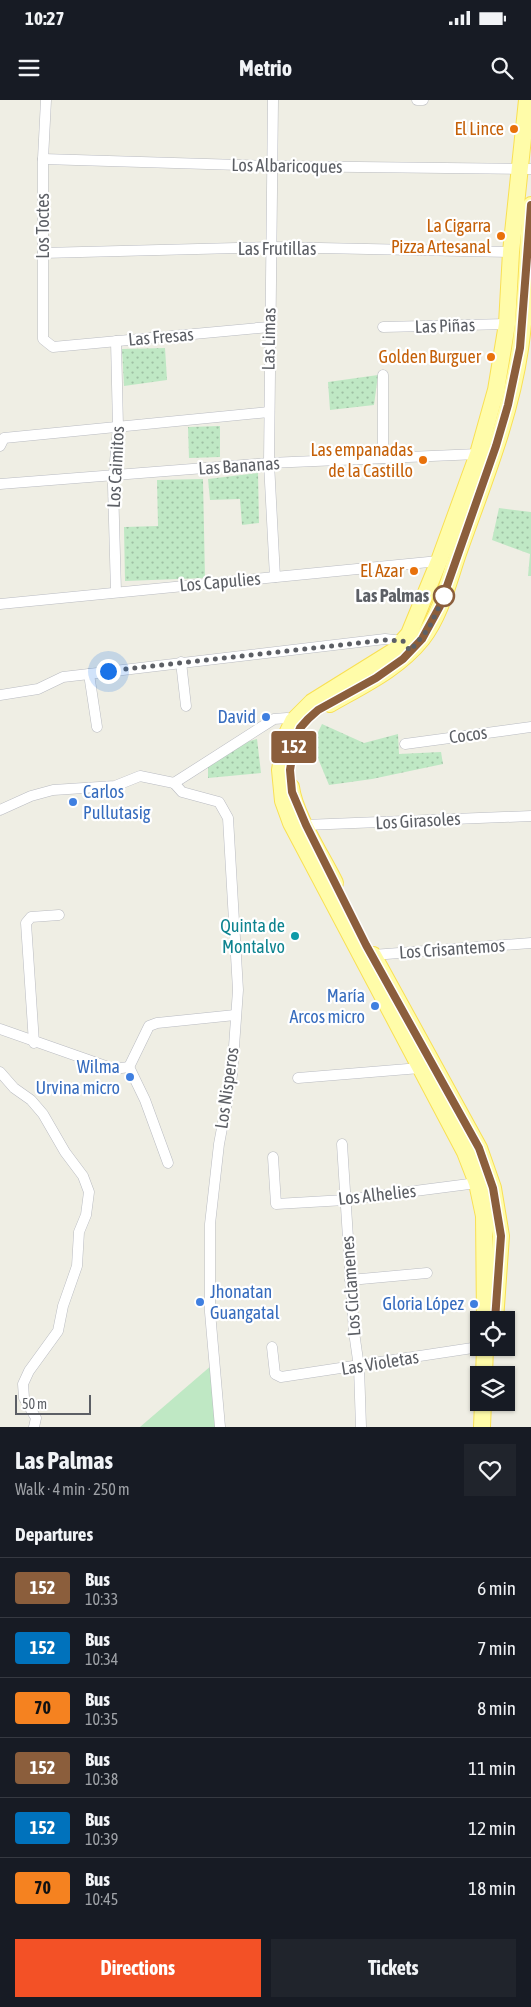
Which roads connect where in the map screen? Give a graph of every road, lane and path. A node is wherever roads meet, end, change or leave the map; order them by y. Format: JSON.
{"nodes":[{"id":1,"x":46,"y":100,"type":"edge"},
{"id":2,"x":273,"y":100,"type":"edge"},
{"id":3,"x":417,"y":100,"type":"edge"},
{"id":4,"x":423,"y":100,"type":"edge"},
{"id":5,"x":527,"y":100,"type":"edge"},
{"id":6,"x":43,"y":159,"type":"junction"},
{"id":7,"x":272,"y":166,"type":"junction"},
{"id":8,"x":525,"y":169,"type":"edge"},
{"id":9,"x":531,"y":205,"type":"edge"},
{"id":10,"x":272,"y":248,"type":"junction"},
{"id":11,"x":511,"y":252,"type":"junction"},
{"id":12,"x":42,"y":253,"type":"junction"},
{"id":13,"x":527,"y":295,"type":"edge"},
{"id":14,"x":507,"y":324,"type":"junction"},
{"id":15,"x":269,"y":327,"type":"junction"},
{"id":16,"x":384,"y":327,"type":"dead end"},
{"id":17,"x":116,"y":342,"type":"junction"},
{"id":18,"x":53,"y":347,"type":"joint"},
{"id":19,"x":383,"y":375,"type":"dead end"},
{"id":20,"x":269,"y":412,"type":"junction"},
{"id":21,"x":118,"y":427,"type":"junction"},
{"id":22,"x":2,"y":442,"type":"edge"},
{"id":23,"x":478,"y":454,"type":"junction"},
{"id":24,"x":383,"y":458,"type":"junction"},
{"id":25,"x":269,"y":463,"type":"junction"},
{"id":26,"x":113,"y":475,"type":"junction"},
{"id":27,"x":0,"y":484,"type":"edge"},
{"id":28,"x":439,"y":561,"type":"junction"},
{"id":29,"x":275,"y":577,"type":"junction"},
{"id":30,"x":116,"y":592,"type":"junction"},
{"id":31,"x":0,"y":604,"type":"edge"},
{"id":32,"x":407,"y":646,"type":"junction"},
{"id":33,"x":181,"y":662,"type":"junction"},
{"id":34,"x":89,"y":674,"type":"junction"},
{"id":35,"x":0,"y":695,"type":"edge"},
{"id":36,"x":186,"y":706,"type":"dead end"},
{"id":37,"x":296,"y":725,"type":"junction"},
{"id":38,"x":97,"y":727,"type":"dead end"},
{"id":39,"x":531,"y":727,"type":"edge"},
{"id":40,"x":405,"y":744,"type":"dead end"},
{"id":41,"x":285,"y":770,"type":"junction"},
{"id":42,"x":174,"y":783,"type":"junction"},
{"id":43,"x":0,"y":810,"type":"edge"},
{"id":44,"x":531,"y":816,"type":"edge"},
{"id":45,"x":306,"y":825,"type":"junction"},
{"id":46,"x":59,"y":915,"type":"dead end"},
{"id":47,"x":531,"y":943,"type":"edge"},
{"id":48,"x":365,"y":949,"type":"junction"},
{"id":49,"x":235,"y":1015,"type":"junction"},
{"id":50,"x":0,"y":1029,"type":"edge"},
{"id":51,"x":34,"y":1043,"type":"junction"},
{"id":52,"x":129,"y":1067,"type":"junction"},
{"id":53,"x":420,"y":1068,"type":"junction"},
{"id":54,"x":0,"y":1072,"type":"edge"},
{"id":55,"x":298,"y":1078,"type":"dead end"},
{"id":56,"x":342,"y":1144,"type":"dead end"},
{"id":57,"x":273,"y":1157,"type":"dead end"},
{"id":58,"x":168,"y":1163,"type":"dead end"},
{"id":59,"x":477,"y":1183,"type":"junction"},
{"id":60,"x":345,"y":1200,"type":"junction"},
{"id":61,"x":427,"y":1273,"type":"dead end"},
{"id":62,"x":350,"y":1280,"type":"junction"},
{"id":63,"x":484,"y":1311,"type":"edge"},
{"id":64,"x":496,"y":1311,"type":"edge"},
{"id":65,"x":272,"y":1347,"type":"dead end"},
{"id":66,"x":470,"y":1349,"type":"edge"},
{"id":67,"x":359,"y":1367,"type":"junction"},
{"id":68,"x":483,"y":1411,"type":"edge"},
{"id":69,"x":492,"y":1411,"type":"edge"},
{"id":70,"x":34,"y":1427,"type":"edge"},
{"id":71,"x":220,"y":1427,"type":"edge"},
{"id":72,"x":361,"y":1427,"type":"edge"},
{"id":73,"x":482,"y":1427,"type":"edge"},
{"id":74,"x":491,"y":1427,"type":"edge"}],
"edges":[{"from":1,"to":6,"type":"street","name":"Los Toctes"},
{"from":2,"to":7,"type":"street","name":"Las Limas"},
{"from":3,"to":4,"type":"street"},
{"from":5,"to":8,"type":"main road"},
{"from":6,"to":7,"type":"street","name":"Los Albaricoques"},
{"from":6,"to":12,"type":"street","name":"Los Toctes"},
{"from":7,"to":8,"type":"street","name":"Los Albaricoques"},
{"from":7,"to":10,"type":"street","name":"Las Limas"},
{"from":8,"to":11,"type":"main road"},
{"from":9,"to":13,"type":"main road"},
{"from":10,"to":11,"type":"street","name":"Las Frutillas"},
{"from":10,"to":12,"type":"street","name":"Las Frutillas"},
{"from":10,"to":15,"type":"street","name":"Las Limas"},
{"from":11,"to":14,"type":"main road"},
{"from":12,"to":18,"type":"street","name":"Los Toctes"},
{"from":13,"to":32,"type":"main road"},
{"from":14,"to":16,"type":"street","name":"Las Piñas"},
{"from":14,"to":23,"type":"main road"},
{"from":15,"to":17,"type":"street","name":"Las Fresas"},
{"from":15,"to":20,"type":"street","name":"Las Limas"},
{"from":17,"to":18,"type":"street","name":"Las Fresas"},
{"from":17,"to":21,"type":"street","name":"Los Caimitos"},
{"from":19,"to":24,"type":"street"},
{"from":20,"to":21,"type":"street"},
{"from":20,"to":25,"type":"street","name":"Las Limas"},
{"from":21,"to":22,"type":"street"},
{"from":21,"to":26,"type":"street","name":"Los Caimitos"},
{"from":23,"to":24,"type":"street","name":"Las Bananas"},
{"from":23,"to":28,"type":"main road"},
{"from":24,"to":25,"type":"street","name":"Las Bananas"},
{"from":25,"to":26,"type":"street","name":"Las Bananas"},
{"from":25,"to":29,"type":"street","name":"Las Limas"},
{"from":26,"to":27,"type":"street","name":"Las Bananas"},
{"from":26,"to":30,"type":"street","name":"Los Caimitos"},
{"from":28,"to":29,"type":"street","name":"Los Capulies"},
{"from":28,"to":32,"type":"main road"},
{"from":29,"to":30,"type":"street","name":"Los Capulies"},
{"from":30,"to":31,"type":"street","name":"Los Capulies"},
{"from":32,"to":33,"type":"street"},
{"from":32,"to":37,"type":"main road"},
{"from":33,"to":34,"type":"street"},
{"from":33,"to":36,"type":"street"},
{"from":34,"to":35,"type":"street"},
{"from":34,"to":38,"type":"street"},
{"from":37,"to":41,"type":"main road"},
{"from":37,"to":42,"type":"street"},
{"from":39,"to":40,"type":"street","name":"Cocos"},
{"from":41,"to":45,"type":"main road"},
{"from":41,"to":48,"type":"main road"},
{"from":42,"to":43,"type":"street","name":"Los Nisperos"},
{"from":42,"to":49,"type":"street","name":"Los Nisperos"},
{"from":44,"to":45,"type":"street","name":"Los Girasoles"},
{"from":45,"to":48,"type":"main road"},
{"from":46,"to":51,"type":"street"},
{"from":47,"to":48,"type":"street","name":"Los Crisantemos"},
{"from":48,"to":53,"type":"main road"},
{"from":48,"to":64,"type":"main road"},
{"from":49,"to":52,"type":"street"},
{"from":49,"to":71,"type":"street","name":"Los Nisperos"},
{"from":50,"to":51,"type":"street"},
{"from":51,"to":52,"type":"street"},
{"from":52,"to":58,"type":"street"},
{"from":53,"to":55,"type":"street"},
{"from":53,"to":59,"type":"main road"},
{"from":54,"to":70,"type":"street"},
{"from":56,"to":60,"type":"street","name":"Los Ciclamenes"},
{"from":57,"to":60,"type":"street","name":"Los Alhelies"},
{"from":59,"to":60,"type":"street","name":"Los Alhelies"},
{"from":59,"to":63,"type":"main road"},
{"from":60,"to":62,"type":"street","name":"Los Ciclamenes"},
{"from":61,"to":62,"type":"street"},
{"from":62,"to":67,"type":"street","name":"Los Ciclamenes"},
{"from":65,"to":67,"type":"street","name":"Las Violetas"},
{"from":66,"to":67,"type":"street","name":"Las Violetas"},
{"from":67,"to":72,"type":"street","name":"Los Ciclamenes"},
{"from":68,"to":73,"type":"main road"},
{"from":69,"to":74,"type":"main road"}]}
